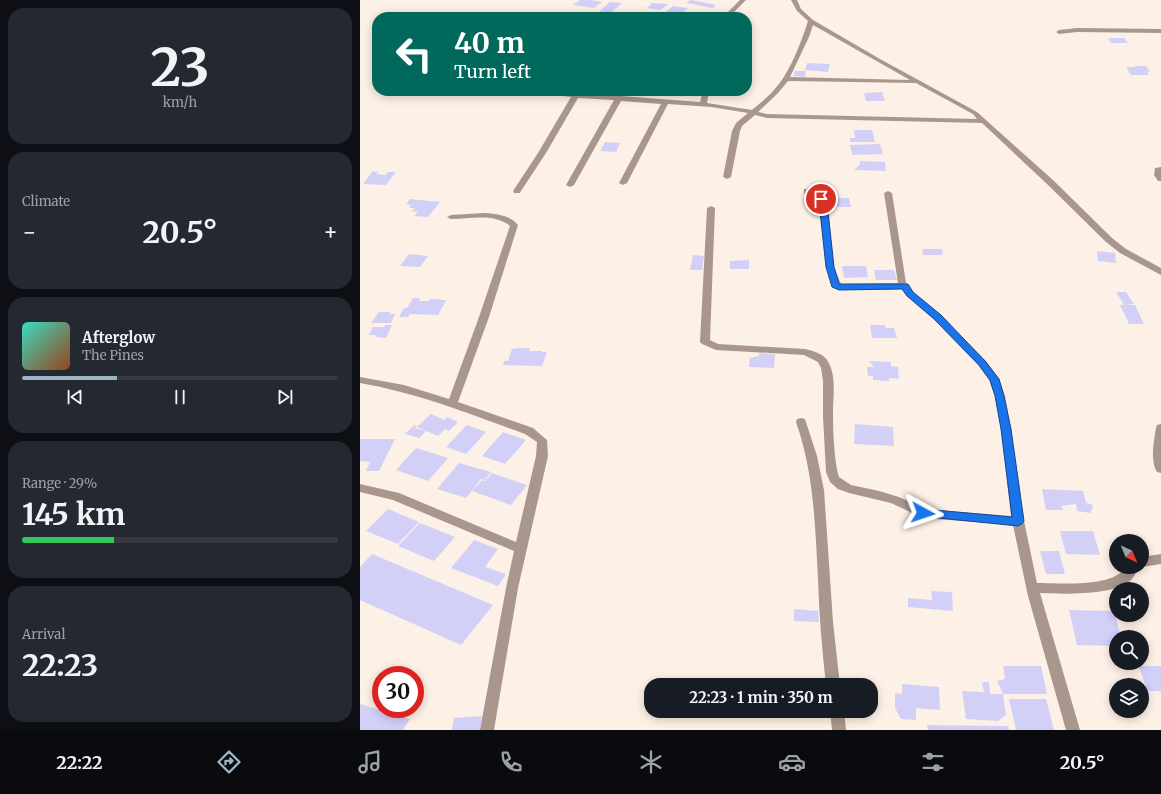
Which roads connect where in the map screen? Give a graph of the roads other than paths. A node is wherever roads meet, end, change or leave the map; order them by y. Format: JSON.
{"nodes":[{"id":1,"x":743,"y":0,"type":"edge"},
{"id":2,"x":791,"y":0,"type":"edge"},
{"id":3,"x":794,"y":0,"type":"edge"},
{"id":4,"x":800,"y":0,"type":"edge"},
{"id":5,"x":731,"y":12,"type":"edge"},
{"id":6,"x":811,"y":20,"type":"junction"},
{"id":7,"x":1161,"y":31,"type":"edge"},
{"id":8,"x":1059,"y":32,"type":"dead end"},
{"id":9,"x":786,"y":79,"type":"junction"},
{"id":10,"x":916,"y":82,"type":"junction"},
{"id":11,"x":575,"y":96,"type":"edge"},
{"id":12,"x":590,"y":96,"type":"edge"},
{"id":13,"x":704,"y":96,"type":"edge"},
{"id":14,"x":619,"y":98,"type":"junction"},
{"id":15,"x":666,"y":101,"type":"junction"},
{"id":16,"x":702,"y":104,"type":"junction"},
{"id":17,"x":752,"y":112,"type":"junction"},
{"id":18,"x":985,"y":121,"type":"junction"},
{"id":19,"x":1161,"y":169,"type":"edge"},
{"id":20,"x":727,"y":176,"type":"dead end"},
{"id":21,"x":1161,"y":179,"type":"edge"},
{"id":22,"x":623,"y":183,"type":"dead end"},
{"id":23,"x":570,"y":185,"type":"dead end"},
{"id":24,"x":518,"y":191,"type":"dead end"},
{"id":25,"x":807,"y":191,"type":"dead end"},
{"id":26,"x":888,"y":193,"type":"dead end"},
{"id":27,"x":711,"y":208,"type":"dead end"},
{"id":28,"x":451,"y":217,"type":"dead end"},
{"id":29,"x":1161,"y":272,"type":"edge"},
{"id":30,"x":905,"y":286,"type":"junction"},
{"id":31,"x":360,"y":380,"type":"edge"},
{"id":32,"x":452,"y":404,"type":"junction"},
{"id":33,"x":801,"y":422,"type":"dead end"},
{"id":34,"x":1161,"y":428,"type":"edge"},
{"id":35,"x":1161,"y":468,"type":"edge"},
{"id":36,"x":360,"y":488,"type":"edge"},
{"id":37,"x":1018,"y":521,"type":"junction"},
{"id":38,"x":521,"y":549,"type":"junction"},
{"id":39,"x":1161,"y":559,"type":"edge"},
{"id":40,"x":1149,"y":561,"type":"edge"},
{"id":41,"x":1129,"y":574,"type":"edge"},
{"id":42,"x":1032,"y":588,"type":"junction"},
{"id":43,"x":832,"y":678,"type":"edge"},
{"id":44,"x":838,"y":718,"type":"edge"},
{"id":45,"x":487,"y":730,"type":"edge"},
{"id":46,"x":839,"y":730,"type":"edge"},
{"id":47,"x":1074,"y":730,"type":"edge"}],
"edges":[{"from":1,"to":5,"type":"street"},
{"from":2,"to":3,"type":"street"},
{"from":3,"to":4,"type":"street"},
{"from":3,"to":6,"type":"street"},
{"from":6,"to":9,"type":"street"},
{"from":6,"to":10,"type":"street"},
{"from":7,"to":8,"type":"street"},
{"from":9,"to":10,"type":"street"},
{"from":9,"to":17,"type":"street"},
{"from":10,"to":18,"type":"street"},
{"from":11,"to":24,"type":"street"},
{"from":12,"to":14,"type":"street"},
{"from":13,"to":16,"type":"street"},
{"from":14,"to":15,"type":"street"},
{"from":14,"to":23,"type":"street"},
{"from":15,"to":16,"type":"street"},
{"from":15,"to":22,"type":"street"},
{"from":16,"to":17,"type":"street"},
{"from":17,"to":18,"type":"street"},
{"from":17,"to":20,"type":"street"},
{"from":18,"to":29,"type":"street"},
{"from":19,"to":21,"type":"street"},
{"from":25,"to":30,"type":"street"},
{"from":26,"to":30,"type":"street"},
{"from":27,"to":37,"type":"street"},
{"from":28,"to":32,"type":"street"},
{"from":30,"to":37,"type":"street"},
{"from":31,"to":32,"type":"street"},
{"from":32,"to":38,"type":"street"},
{"from":33,"to":43,"type":"street"},
{"from":34,"to":35,"type":"street"},
{"from":36,"to":38,"type":"street"},
{"from":37,"to":42,"type":"street"},
{"from":38,"to":45,"type":"street"},
{"from":39,"to":40,"type":"street"},
{"from":41,"to":42,"type":"street"},
{"from":42,"to":47,"type":"street"},
{"from":44,"to":46,"type":"street"}]}
